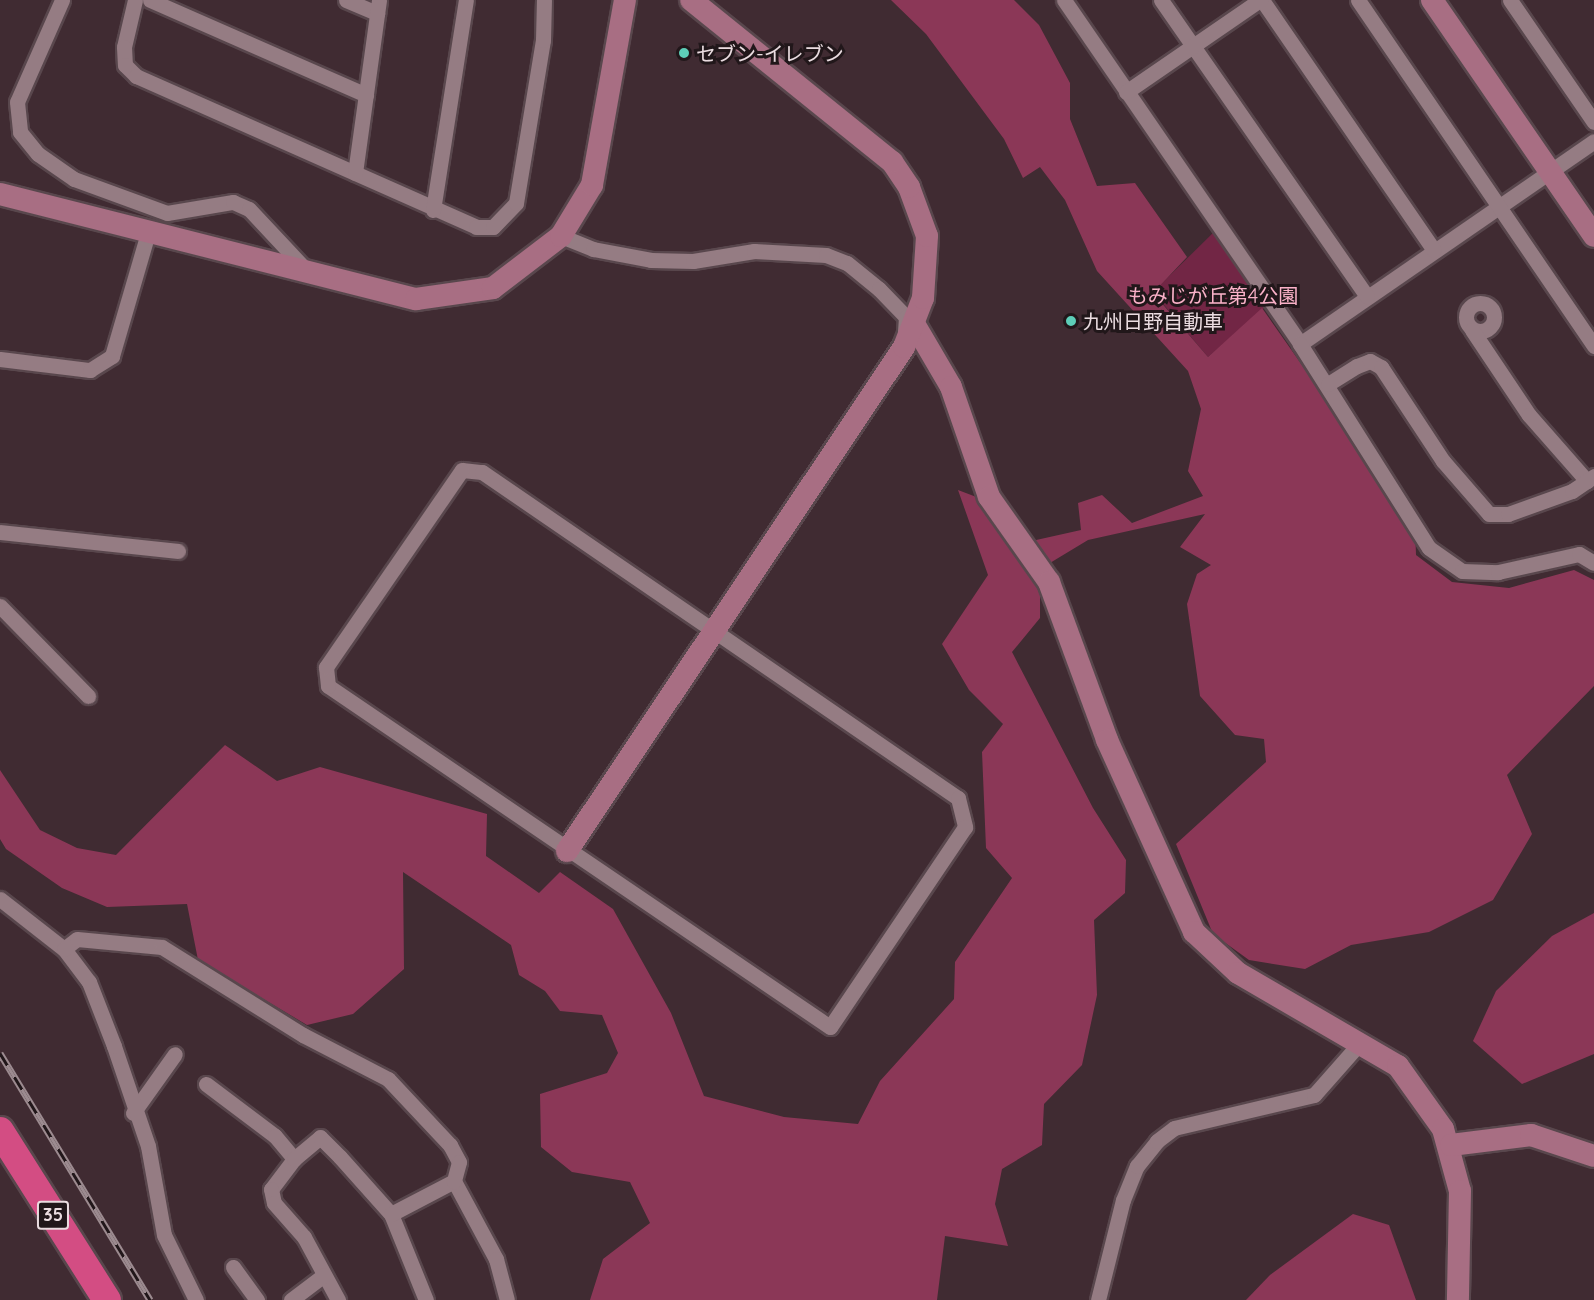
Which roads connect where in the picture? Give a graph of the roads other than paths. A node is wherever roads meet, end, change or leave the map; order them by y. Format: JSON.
{"nodes":[{"id":1,"x":62,"y":0,"type":"edge"},
{"id":2,"x":135,"y":0,"type":"edge"},
{"id":3,"x":150,"y":0,"type":"edge"},
{"id":4,"x":346,"y":0,"type":"edge"},
{"id":5,"x":466,"y":0,"type":"edge"},
{"id":6,"x":544,"y":0,"type":"edge"},
{"id":7,"x":625,"y":0,"type":"edge"},
{"id":8,"x":691,"y":0,"type":"edge"},
{"id":9,"x":1064,"y":0,"type":"edge"},
{"id":10,"x":1161,"y":0,"type":"edge"},
{"id":11,"x":1261,"y":0,"type":"edge"},
{"id":12,"x":1358,"y":0,"type":"edge"},
{"id":13,"x":1432,"y":0,"type":"edge"},
{"id":14,"x":1510,"y":0,"type":"edge"},
{"id":15,"x":378,"y":6,"type":"edge"},
{"id":16,"x":1193,"y":46,"type":"junction"},
{"id":17,"x":1126,"y":92,"type":"junction"},
{"id":18,"x":366,"y":96,"type":"junction"},
{"id":19,"x":1594,"y":122,"type":"edge"},
{"id":20,"x":1594,"y":141,"type":"edge"},
{"id":21,"x":1548,"y":172,"type":"junction"},
{"id":22,"x":356,"y":173,"type":"junction"},
{"id":23,"x":0,"y":194,"type":"edge"},
{"id":24,"x":1500,"y":205,"type":"junction"},
{"id":25,"x":433,"y":210,"type":"junction"},
{"id":26,"x":148,"y":233,"type":"junction"},
{"id":27,"x":561,"y":236,"type":"junction"},
{"id":28,"x":1594,"y":236,"type":"edge"},
{"id":29,"x":1434,"y":250,"type":"junction"},
{"id":30,"x":311,"y":275,"type":"junction"},
{"id":31,"x":1367,"y":296,"type":"junction"},
{"id":32,"x":916,"y":327,"type":"junction"},
{"id":33,"x":1472,"y":330,"type":"dead end"},
{"id":34,"x":1300,"y":344,"type":"junction"},
{"id":35,"x":1594,"y":346,"type":"edge"},
{"id":36,"x":904,"y":347,"type":"junction"},
{"id":37,"x":0,"y":358,"type":"edge"},
{"id":38,"x":1328,"y":384,"type":"junction"},
{"id":39,"x":1590,"y":479,"type":"edge"},
{"id":40,"x":0,"y":532,"type":"edge"},
{"id":41,"x":178,"y":551,"type":"dead end"},
{"id":42,"x":1594,"y":563,"type":"edge"},
{"id":43,"x":0,"y":606,"type":"edge"},
{"id":44,"x":714,"y":632,"type":"junction"},
{"id":45,"x":88,"y":696,"type":"dead end"},
{"id":46,"x":567,"y":851,"type":"junction"},
{"id":47,"x":0,"y":899,"type":"edge"},
{"id":48,"x":64,"y":949,"type":"junction"},
{"id":49,"x":1359,"y":1044,"type":"junction"},
{"id":50,"x":175,"y":1054,"type":"dead end"},
{"id":51,"x":206,"y":1084,"type":"dead end"},
{"id":52,"x":133,"y":1113,"type":"junction"},
{"id":53,"x":0,"y":1131,"type":"edge"},
{"id":54,"x":1451,"y":1145,"type":"junction"},
{"id":55,"x":1594,"y":1156,"type":"edge"},
{"id":56,"x":294,"y":1159,"type":"junction"},
{"id":57,"x":454,"y":1181,"type":"junction"},
{"id":58,"x":391,"y":1214,"type":"junction"},
{"id":59,"x":233,"y":1268,"type":"dead end"},
{"id":60,"x":324,"y":1275,"type":"junction"},
{"id":61,"x":107,"y":1300,"type":"edge"},
{"id":62,"x":196,"y":1300,"type":"edge"},
{"id":63,"x":257,"y":1300,"type":"edge"},
{"id":64,"x":291,"y":1300,"type":"edge"},
{"id":65,"x":338,"y":1300,"type":"edge"},
{"id":66,"x":426,"y":1300,"type":"edge"},
{"id":67,"x":507,"y":1300,"type":"edge"},
{"id":68,"x":1098,"y":1300,"type":"edge"},
{"id":69,"x":1458,"y":1300,"type":"edge"}],
"edges":[{"from":1,"to":30,"type":"street"},
{"from":2,"to":22,"type":"street"},
{"from":3,"to":18,"type":"street"},
{"from":4,"to":15,"type":"street"},
{"from":5,"to":25,"type":"street"},
{"from":6,"to":25,"type":"street"},
{"from":7,"to":27,"type":"street"},
{"from":8,"to":32,"type":"street"},
{"from":9,"to":17,"type":"street"},
{"from":10,"to":16,"type":"street"},
{"from":11,"to":16,"type":"street"},
{"from":11,"to":29,"type":"street"},
{"from":12,"to":24,"type":"street"},
{"from":13,"to":21,"type":"street"},
{"from":14,"to":19,"type":"street"},
{"from":15,"to":18,"type":"street"},
{"from":16,"to":17,"type":"street"},
{"from":16,"to":31,"type":"street"},
{"from":17,"to":34,"type":"street"},
{"from":18,"to":22,"type":"street"},
{"from":20,"to":21,"type":"street"},
{"from":21,"to":24,"type":"street"},
{"from":21,"to":28,"type":"street"},
{"from":22,"to":25,"type":"street"},
{"from":23,"to":26,"type":"street"},
{"from":24,"to":29,"type":"street"},
{"from":24,"to":35,"type":"street"},
{"from":26,"to":30,"type":"street"},
{"from":26,"to":37,"type":"street"},
{"from":27,"to":30,"type":"street"},
{"from":27,"to":36,"type":"street"},
{"from":29,"to":31,"type":"street"},
{"from":31,"to":34,"type":"street"},
{"from":32,"to":36,"type":"street"},
{"from":32,"to":49,"type":"street"},
{"from":33,"to":39,"type":"street"},
{"from":34,"to":38,"type":"street"},
{"from":36,"to":44,"type":"street"},
{"from":38,"to":39,"type":"street"},
{"from":38,"to":42,"type":"street"},
{"from":40,"to":41,"type":"street"},
{"from":43,"to":45,"type":"street"},
{"from":44,"to":46,"type":"street"},
{"from":44,"to":46,"type":"street"},
{"from":44,"to":46,"type":"street"},
{"from":47,"to":48,"type":"street"},
{"from":48,"to":52,"type":"street"},
{"from":48,"to":57,"type":"street"},
{"from":49,"to":54,"type":"street"},
{"from":49,"to":68,"type":"street"},
{"from":50,"to":52,"type":"street"},
{"from":51,"to":56,"type":"street"},
{"from":52,"to":62,"type":"street"},
{"from":53,"to":61,"type":"highway","number":"35"},
{"from":54,"to":55,"type":"street"},
{"from":54,"to":69,"type":"street"},
{"from":56,"to":58,"type":"street"},
{"from":56,"to":60,"type":"street"},
{"from":57,"to":58,"type":"street"},
{"from":57,"to":67,"type":"street"},
{"from":58,"to":66,"type":"street"},
{"from":59,"to":63,"type":"street"},
{"from":60,"to":64,"type":"street"},
{"from":60,"to":65,"type":"street"}]}
